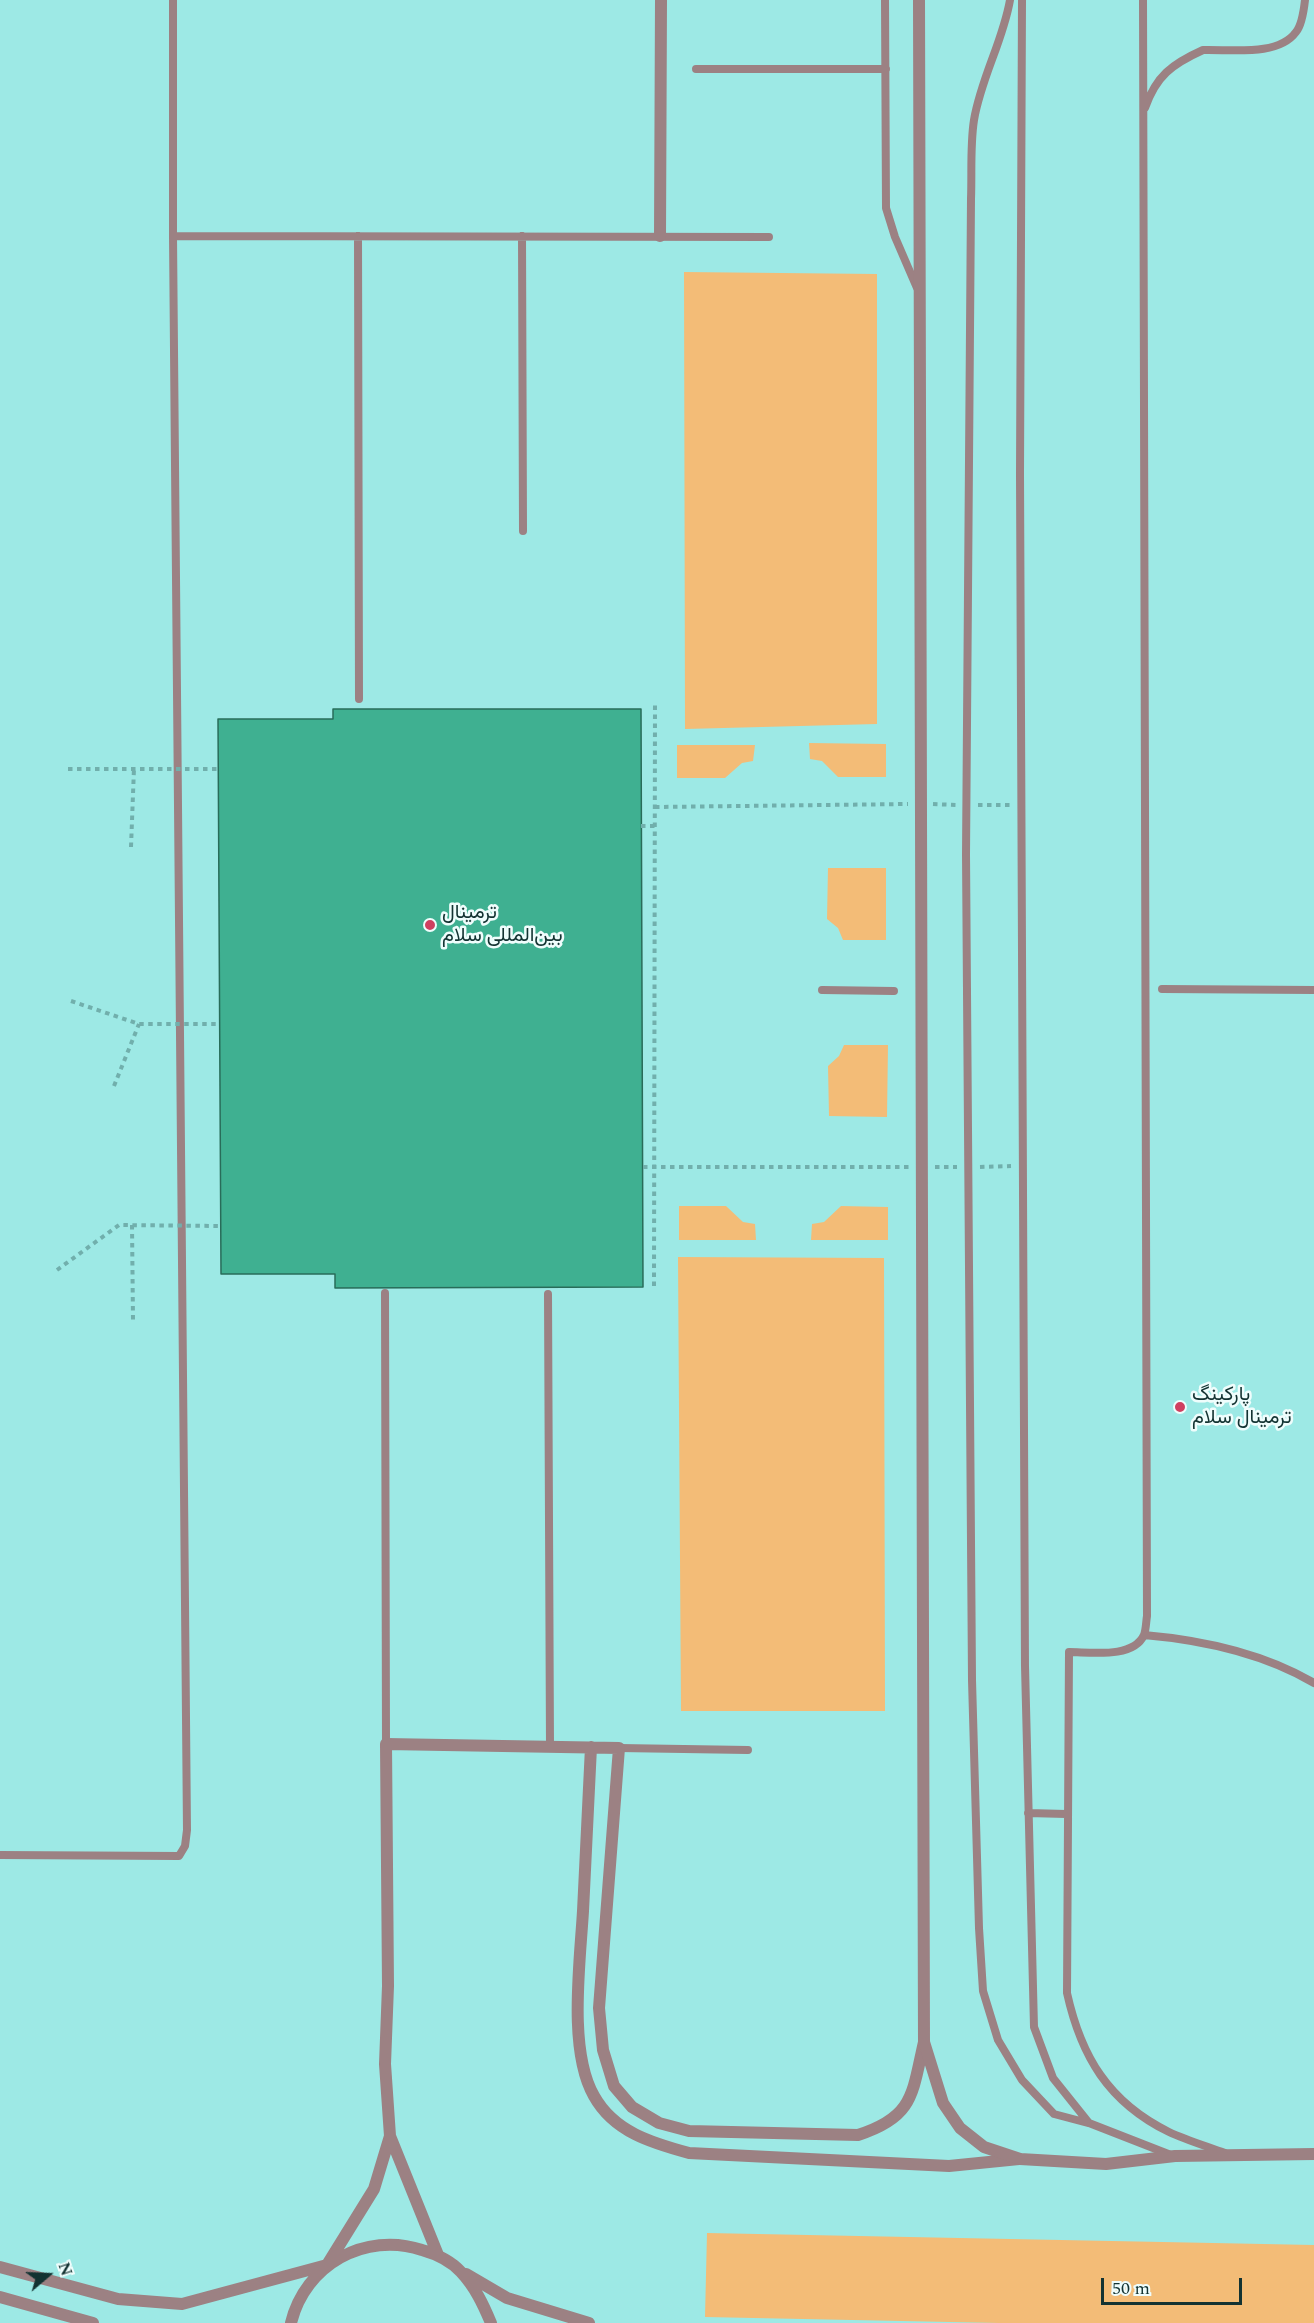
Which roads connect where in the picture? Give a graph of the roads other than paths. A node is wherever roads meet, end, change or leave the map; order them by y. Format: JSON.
{"nodes":[{"id":1,"x":173,"y":0,"type":"edge"},
{"id":2,"x":661,"y":0,"type":"edge"},
{"id":3,"x":885,"y":0,"type":"edge"},
{"id":4,"x":919,"y":0,"type":"edge"},
{"id":5,"x":1010,"y":0,"type":"edge"},
{"id":6,"x":1022,"y":0,"type":"edge"},
{"id":7,"x":1143,"y":0,"type":"edge"},
{"id":8,"x":1305,"y":0,"type":"edge"},
{"id":9,"x":696,"y":69,"type":"dead end"},
{"id":10,"x":886,"y":69,"type":"junction"},
{"id":11,"x":1143,"y":115,"type":"junction"},
{"id":12,"x":173,"y":236,"type":"junction"},
{"id":13,"x":358,"y":236,"type":"junction"},
{"id":14,"x":522,"y":237,"type":"junction"},
{"id":15,"x":660,"y":237,"type":"junction"},
{"id":16,"x":769,"y":237,"type":"dead end"},
{"id":17,"x":919,"y":292,"type":"junction"},
{"id":18,"x":523,"y":531,"type":"dead end"},
{"id":19,"x":359,"y":699,"type":"dead end"},
{"id":20,"x":1162,"y":989,"type":"dead end"},
{"id":21,"x":822,"y":990,"type":"dead end"},
{"id":22,"x":1314,"y":990,"type":"edge"},
{"id":23,"x":894,"y":991,"type":"dead end"},
{"id":24,"x":385,"y":1293,"type":"dead end"},
{"id":25,"x":548,"y":1294,"type":"dead end"},
{"id":26,"x":1144,"y":1635,"type":"junction"},
{"id":27,"x":1314,"y":1683,"type":"edge"},
{"id":28,"x":386,"y":1744,"type":"junction"},
{"id":29,"x":550,"y":1746,"type":"junction"},
{"id":30,"x":591,"y":1747,"type":"junction"},
{"id":31,"x":619,"y":1748,"type":"junction"},
{"id":32,"x":748,"y":1750,"type":"dead end"},
{"id":33,"x":1028,"y":1813,"type":"junction"},
{"id":34,"x":1066,"y":1814,"type":"junction"},
{"id":35,"x":0,"y":1855,"type":"edge"},
{"id":36,"x":924,"y":2042,"type":"junction"},
{"id":37,"x":1089,"y":2123,"type":"junction"},
{"id":38,"x":390,"y":2136,"type":"junction"},
{"id":39,"x":1314,"y":2154,"type":"edge"},
{"id":40,"x":1231,"y":2155,"type":"junction"},
{"id":41,"x":1174,"y":2156,"type":"junction"},
{"id":42,"x":1020,"y":2159,"type":"junction"},
{"id":43,"x":438,"y":2255,"type":"junction"},
{"id":44,"x":327,"y":2265,"type":"junction"},
{"id":45,"x":0,"y":2267,"type":"edge"},
{"id":46,"x":460,"y":2271,"type":"junction"},
{"id":47,"x":0,"y":2297,"type":"edge"},
{"id":48,"x":93,"y":2323,"type":"edge"},
{"id":49,"x":291,"y":2323,"type":"edge"},
{"id":50,"x":490,"y":2323,"type":"edge"},
{"id":51,"x":589,"y":2323,"type":"edge"}],
"edges":[{"from":1,"to":12,"type":"lane"},
{"from":2,"to":15,"type":"street"},
{"from":3,"to":10,"type":"lane"},
{"from":4,"to":17,"type":"street"},
{"from":5,"to":37,"type":"lane"},
{"from":6,"to":33,"type":"lane"},
{"from":7,"to":11,"type":"lane"},
{"from":8,"to":11,"type":"lane"},
{"from":9,"to":10,"type":"lane"},
{"from":10,"to":17,"type":"lane"},
{"from":11,"to":26,"type":"lane"},
{"from":12,"to":13,"type":"lane"},
{"from":12,"to":35,"type":"lane"},
{"from":13,"to":14,"type":"lane"},
{"from":13,"to":19,"type":"lane"},
{"from":14,"to":15,"type":"lane"},
{"from":14,"to":18,"type":"lane"},
{"from":15,"to":16,"type":"lane"},
{"from":17,"to":36,"type":"street"},
{"from":20,"to":22,"type":"lane"},
{"from":21,"to":23,"type":"lane"},
{"from":24,"to":28,"type":"lane"},
{"from":25,"to":29,"type":"lane"},
{"from":26,"to":27,"type":"lane"},
{"from":26,"to":34,"type":"lane"},
{"from":28,"to":29,"type":"street"},
{"from":28,"to":38,"type":"street"},
{"from":29,"to":30,"type":"street"},
{"from":30,"to":31,"type":"street"},
{"from":30,"to":42,"type":"street"},
{"from":31,"to":32,"type":"lane"},
{"from":31,"to":36,"type":"street"},
{"from":33,"to":34,"type":"lane"},
{"from":33,"to":37,"type":"lane"},
{"from":34,"to":40,"type":"lane"},
{"from":36,"to":42,"type":"street"},
{"from":37,"to":41,"type":"lane"},
{"from":38,"to":43,"type":"street"},
{"from":38,"to":44,"type":"street"},
{"from":39,"to":40,"type":"street"},
{"from":40,"to":41,"type":"street"},
{"from":41,"to":42,"type":"street"},
{"from":43,"to":44,"type":"street"},
{"from":43,"to":46,"type":"street"},
{"from":44,"to":45,"type":"street"},
{"from":44,"to":49,"type":"street"},
{"from":46,"to":50,"type":"street"},
{"from":46,"to":51,"type":"street"},
{"from":47,"to":48,"type":"street"}]}
